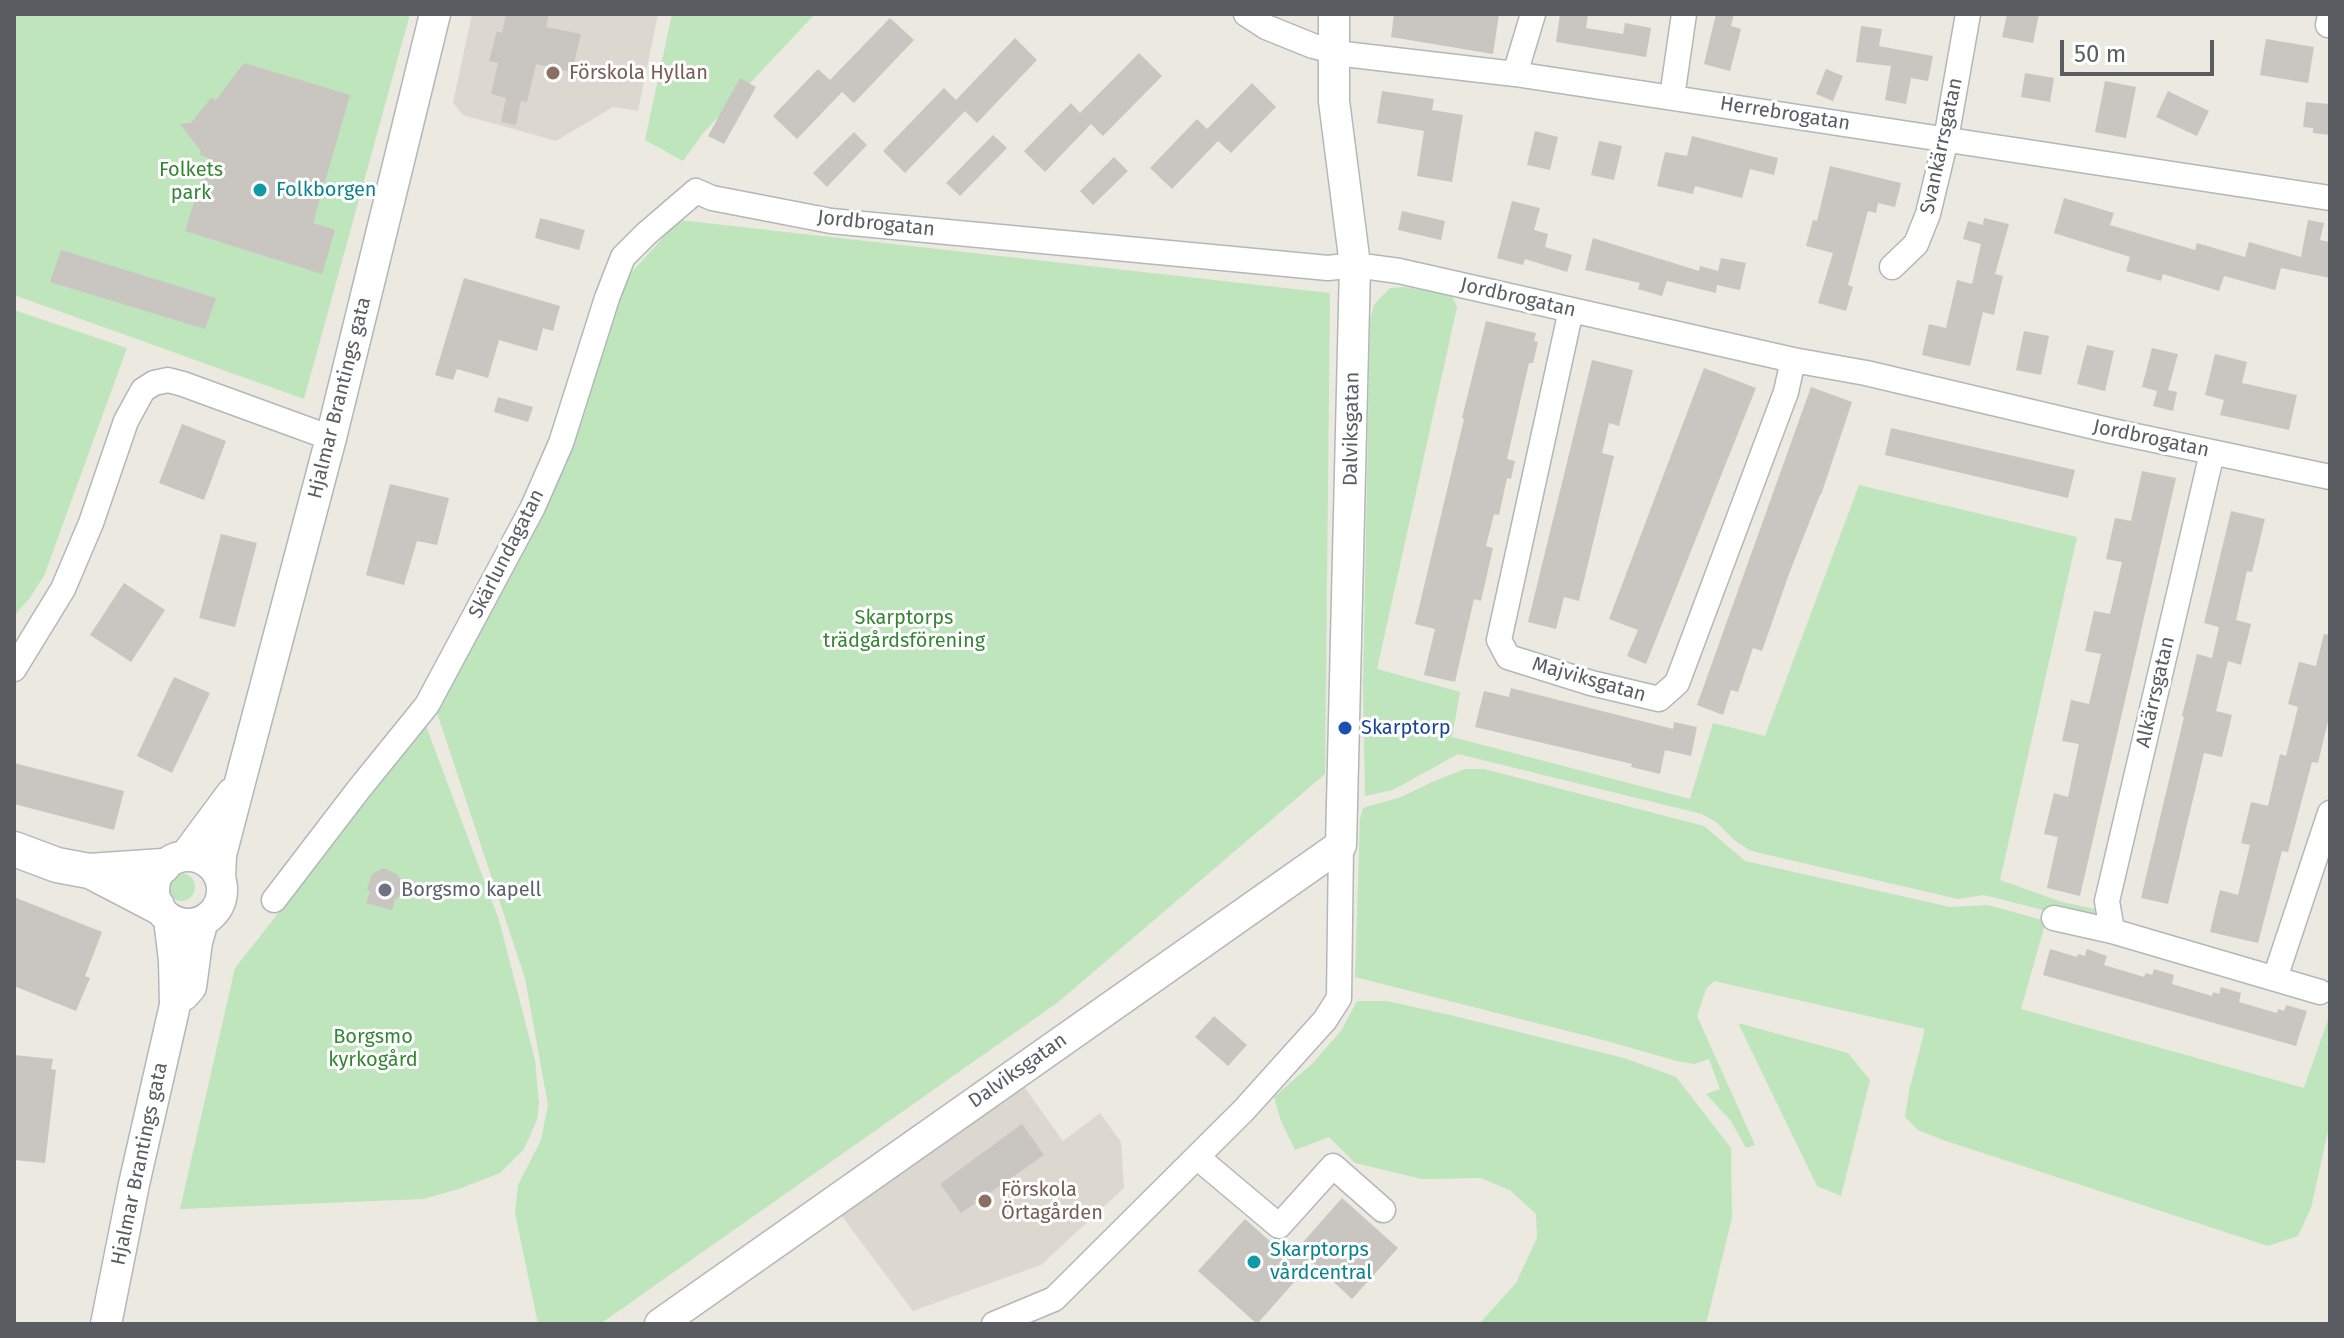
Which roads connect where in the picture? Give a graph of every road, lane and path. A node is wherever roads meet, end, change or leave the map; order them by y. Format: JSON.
{"nodes":[{"id":1,"x":435,"y":14,"type":"edge"},
{"id":2,"x":1246,"y":14,"type":"edge"},
{"id":3,"x":1334,"y":14,"type":"edge"},
{"id":4,"x":1533,"y":14,"type":"edge"},
{"id":5,"x":1684,"y":14,"type":"edge"},
{"id":6,"x":1968,"y":14,"type":"edge"},
{"id":7,"x":1333,"y":52,"type":"junction"},
{"id":8,"x":1515,"y":74,"type":"junction"},
{"id":9,"x":1672,"y":97,"type":"junction"},
{"id":10,"x":1946,"y":139,"type":"junction"},
{"id":11,"x":696,"y":191,"type":"joint"},
{"id":12,"x":2330,"y":198,"type":"edge"},
{"id":13,"x":1355,"y":265,"type":"junction"},
{"id":14,"x":1892,"y":267,"type":"dead end"},
{"id":15,"x":1571,"y":310,"type":"junction"},
{"id":16,"x":1793,"y":360,"type":"junction"},
{"id":17,"x":331,"y":438,"type":"junction"},
{"id":18,"x":2212,"y":453,"type":"junction"},
{"id":19,"x":2330,"y":477,"type":"edge"},
{"id":20,"x":16,"y":658,"type":"edge"},
{"id":21,"x":240,"y":782,"type":"junction"},
{"id":22,"x":2330,"y":813,"type":"edge"},
{"id":23,"x":1341,"y":845,"type":"junction"},
{"id":24,"x":14,"y":849,"type":"edge"},
{"id":25,"x":174,"y":860,"type":"junction"},
{"id":26,"x":89,"y":871,"type":"junction"},
{"id":27,"x":220,"y":878,"type":"junction"},
{"id":28,"x":274,"y":900,"type":"dead end"},
{"id":29,"x":163,"y":912,"type":"junction"},
{"id":30,"x":2054,"y":918,"type":"dead end"},
{"id":31,"x":203,"y":921,"type":"junction"},
{"id":32,"x":2112,"y":931,"type":"junction"},
{"id":33,"x":2275,"y":978,"type":"junction"},
{"id":34,"x":2320,"y":992,"type":"dead end"},
{"id":35,"x":175,"y":1005,"type":"junction"},
{"id":36,"x":1197,"y":1157,"type":"junction"},
{"id":37,"x":1383,"y":1210,"type":"dead end"},
{"id":38,"x":694,"y":1311,"type":"edge"},
{"id":39,"x":1008,"y":1322,"type":"edge"},
{"id":40,"x":106,"y":1324,"type":"edge"},
{"id":41,"x":660,"y":1324,"type":"edge"}],
"edges":[{"from":1,"to":17,"type":"street","name":"Hjalmar Brantings gata"},
{"from":2,"to":7,"type":"street","name":"Herrebrogatan"},
{"from":3,"to":7,"type":"street","name":"Dalviksgatan"},
{"from":4,"to":8,"type":"street"},
{"from":5,"to":9,"type":"street"},
{"from":6,"to":10,"type":"street","name":"Svankärrsgatan"},
{"from":7,"to":8,"type":"street","name":"Herrebrogatan"},
{"from":7,"to":13,"type":"street","name":"Dalviksgatan"},
{"from":8,"to":9,"type":"street","name":"Herrebrogatan"},
{"from":9,"to":10,"type":"street","name":"Herrebrogatan"},
{"from":10,"to":12,"type":"street","name":"Herrebrogatan"},
{"from":10,"to":14,"type":"street","name":"Svankärrsgatan"},
{"from":11,"to":13,"type":"street","name":"Jordbrogatan"},
{"from":11,"to":28,"type":"street","name":"Skärlundagatan"},
{"from":13,"to":15,"type":"street","name":"Jordbrogatan"},
{"from":13,"to":23,"type":"street","name":"Dalviksgatan"},
{"from":15,"to":16,"type":"street","name":"Jordbrogatan"},
{"from":15,"to":16,"type":"street","name":"Majviksgatan"},
{"from":16,"to":18,"type":"street","name":"Jordbrogatan"},
{"from":17,"to":20,"type":"street"},
{"from":17,"to":21,"type":"street","name":"Hjalmar Brantings gata"},
{"from":18,"to":19,"type":"street","name":"Jordbrogatan"},
{"from":18,"to":32,"type":"street","name":"Alkärrsgatan"},
{"from":21,"to":25,"type":"street","name":"Hjalmar Brantings gata"},
{"from":21,"to":27,"type":"street","name":"Hjalmar Brantings gata"},
{"from":22,"to":33,"type":"street"},
{"from":23,"to":36,"type":"street","name":"Dalviksgatan"},
{"from":23,"to":38,"type":"street","name":"Dalviksgatan"},
{"from":24,"to":26,"type":"main road"},
{"from":25,"to":26,"type":"main road"},
{"from":25,"to":27,"type":"street"},
{"from":25,"to":29,"type":"street","name":"Hjalmar Brantings gata"},
{"from":26,"to":29,"type":"main road"},
{"from":27,"to":31,"type":"street","name":"Hjalmar Brantings gata"},
{"from":29,"to":31,"type":"street"},
{"from":29,"to":35,"type":"street","name":"Hjalmar Brantings gata"},
{"from":30,"to":32,"type":"street"},
{"from":31,"to":35,"type":"street","name":"Hjalmar Brantings gata"},
{"from":32,"to":33,"type":"street"},
{"from":33,"to":34,"type":"street"},
{"from":35,"to":40,"type":"street","name":"Hjalmar Brantings gata"},
{"from":36,"to":37,"type":"street"},
{"from":36,"to":39,"type":"street","name":"Dalviksgatan"},
{"from":38,"to":41,"type":"street","name":"Dalviksgatan"}]}
